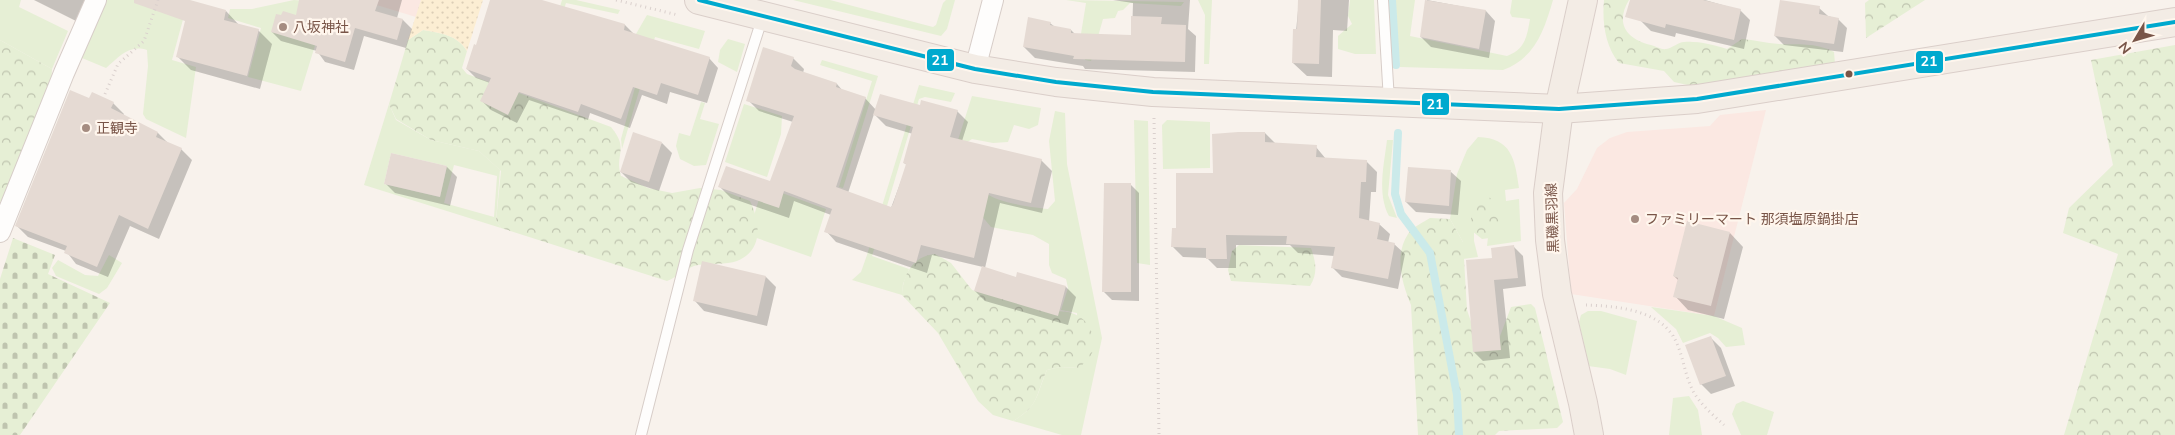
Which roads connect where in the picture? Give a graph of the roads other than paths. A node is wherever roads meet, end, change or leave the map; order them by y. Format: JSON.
{"nodes":[{"id":1,"x":96,"y":0,"type":"edge"},
{"id":2,"x":699,"y":0,"type":"edge"},
{"id":3,"x":993,"y":0,"type":"edge"},
{"id":4,"x":1383,"y":0,"type":"edge"},
{"id":5,"x":1583,"y":0,"type":"edge"},
{"id":6,"x":763,"y":15,"type":"junction"},
{"id":7,"x":2175,"y":22,"type":"edge"},
{"id":8,"x":975,"y":69,"type":"junction"},
{"id":9,"x":1389,"y":102,"type":"junction"},
{"id":10,"x":1559,"y":109,"type":"junction"},
{"id":11,"x":0,"y":232,"type":"edge"},
{"id":12,"x":641,"y":435,"type":"edge"},
{"id":13,"x":1589,"y":435,"type":"edge"}],
"edges":[{"from":1,"to":11,"type":"street"},
{"from":2,"to":6,"type":"main road"},
{"from":3,"to":8,"type":"street"},
{"from":4,"to":9,"type":"lane"},
{"from":5,"to":10,"type":"main road","name":"黒磯黒羽線"},
{"from":6,"to":8,"type":"main road"},
{"from":6,"to":12,"type":"lane"},
{"from":7,"to":10,"type":"main road"},
{"from":8,"to":9,"type":"main road"},
{"from":9,"to":10,"type":"main road"},
{"from":10,"to":13,"type":"main road","name":"黒磯黒羽線"}]}
